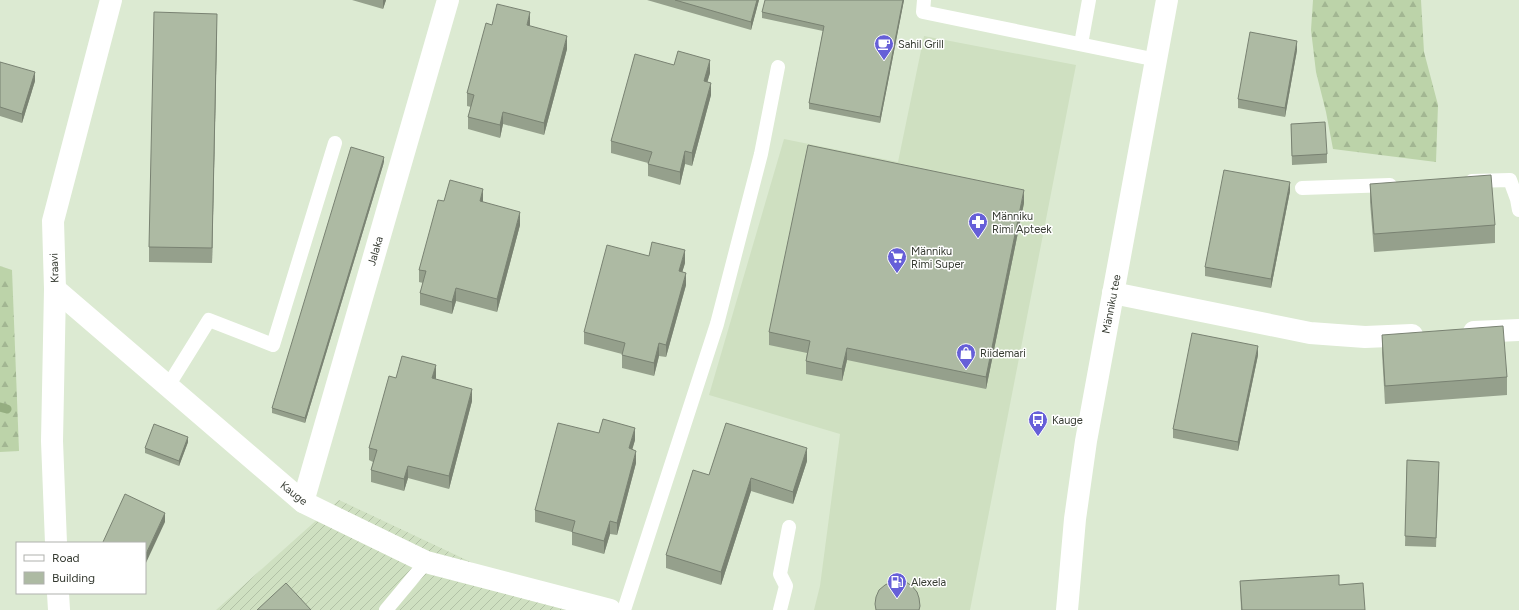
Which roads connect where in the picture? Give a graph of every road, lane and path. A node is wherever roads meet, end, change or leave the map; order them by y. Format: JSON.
{"nodes":[{"id":1,"x":110,"y":0,"type":"edge"},
{"id":2,"x":448,"y":0,"type":"edge"},
{"id":3,"x":924,"y":0,"type":"edge"},
{"id":4,"x":1089,"y":0,"type":"edge"},
{"id":5,"x":1167,"y":0,"type":"edge"},
{"id":6,"x":1081,"y":44,"type":"junction"},
{"id":7,"x":1156,"y":60,"type":"junction"},
{"id":8,"x":778,"y":67,"type":"dead end"},
{"id":9,"x":336,"y":143,"type":"dead end"},
{"id":10,"x":1462,"y":182,"type":"edge"},
{"id":11,"x":1406,"y":184,"type":"edge"},
{"id":12,"x":1302,"y":188,"type":"dead end"},
{"id":13,"x":1519,"y":210,"type":"edge"},
{"id":14,"x":55,"y":289,"type":"junction"},
{"id":15,"x":1113,"y":294,"type":"junction"},
{"id":16,"x":1519,"y":330,"type":"edge"},
{"id":17,"x":1458,"y":333,"type":"edge"},
{"id":18,"x":1434,"y":334,"type":"edge"},
{"id":19,"x":168,"y":386,"type":"junction"},
{"id":20,"x":303,"y":502,"type":"junction"},
{"id":21,"x":789,"y":527,"type":"dead end"},
{"id":22,"x":56,"y":542,"type":"edge"},
{"id":23,"x":426,"y":562,"type":"junction"},
{"id":24,"x":58,"y":594,"type":"edge"},
{"id":25,"x":59,"y":610,"type":"edge"},
{"id":26,"x":386,"y":610,"type":"edge"},
{"id":27,"x":610,"y":610,"type":"edge"},
{"id":28,"x":624,"y":610,"type":"edge"},
{"id":29,"x":780,"y":610,"type":"edge"},
{"id":30,"x":1067,"y":610,"type":"edge"}],
"edges":[{"from":1,"to":14,"type":"street","name":"Kraavi"},
{"from":2,"to":20,"type":"street","name":"Jalaka"},
{"from":3,"to":6,"type":"lane"},
{"from":4,"to":6,"type":"lane"},
{"from":5,"to":7,"type":"street","name":"Männiku tee"},
{"from":6,"to":7,"type":"lane"},
{"from":7,"to":15,"type":"street","name":"Männiku tee"},
{"from":8,"to":28,"type":"lane"},
{"from":9,"to":19,"type":"lane"},
{"from":10,"to":13,"type":"lane"},
{"from":11,"to":12,"type":"lane"},
{"from":14,"to":19,"type":"street","name":"Kauge"},
{"from":14,"to":22,"type":"street","name":"Kraavi"},
{"from":15,"to":18,"type":"street"},
{"from":15,"to":30,"type":"street","name":"Männiku tee"},
{"from":16,"to":17,"type":"street"},
{"from":19,"to":20,"type":"street","name":"Kauge"},
{"from":20,"to":23,"type":"street","name":"Kauge"},
{"from":21,"to":29,"type":"lane"},
{"from":23,"to":26,"type":"lane"},
{"from":23,"to":27,"type":"street","name":"Kauge"},
{"from":24,"to":25,"type":"street"}]}
